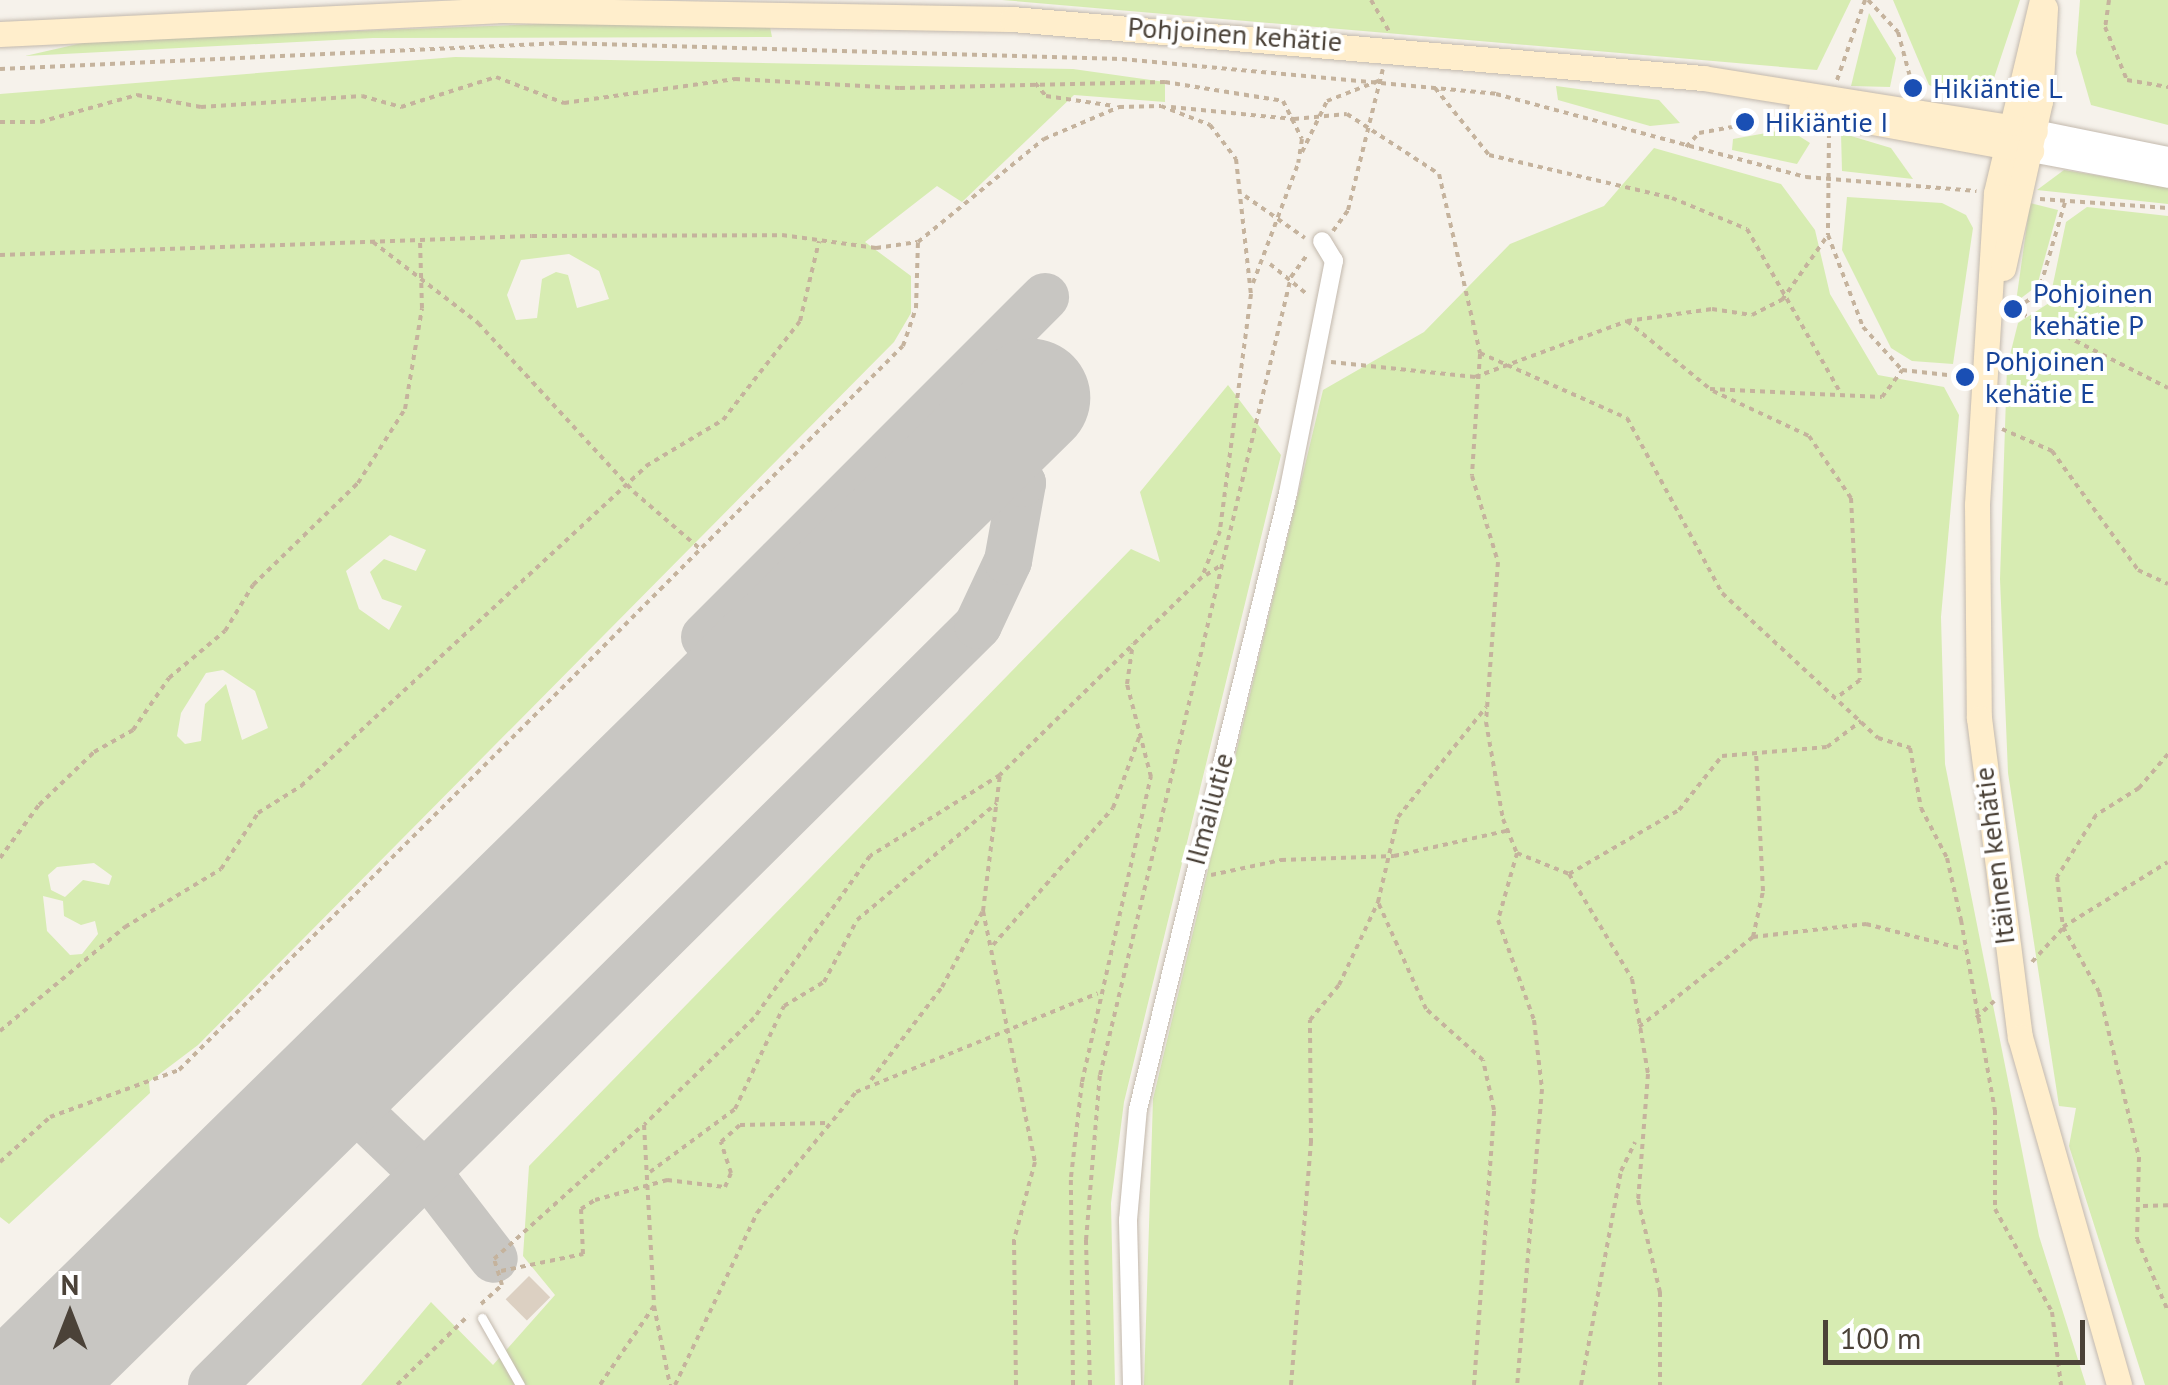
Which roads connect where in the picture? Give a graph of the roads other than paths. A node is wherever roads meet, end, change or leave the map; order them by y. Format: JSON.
{"nodes":[{"id":1,"x":2043,"y":0,"type":"edge"},
{"id":2,"x":0,"y":34,"type":"edge"},
{"id":3,"x":2005,"y":135,"type":"junction"},
{"id":4,"x":2033,"y":141,"type":"junction"},
{"id":5,"x":2168,"y":158,"type":"edge"},
{"id":6,"x":2168,"y":177,"type":"edge"},
{"id":7,"x":2009,"y":195,"type":"junction"},
{"id":8,"x":1317,"y":246,"type":"road end"},
{"id":9,"x":482,"y":1318,"type":"road end"},
{"id":10,"x":520,"y":1385,"type":"edge"},
{"id":11,"x":1132,"y":1385,"type":"edge"},
{"id":12,"x":2119,"y":1385,"type":"edge"}],
"edges":[{"from":1,"to":3,"type":"main road","name":"Itäinen kehätie"},
{"from":1,"to":4,"type":"main road","name":"Itäinen kehätie"},
{"from":2,"to":3,"type":"main road","name":"Pohjoinen kehätie"},
{"from":3,"to":4,"type":"main road","name":"Pohjoinen kehätie"},
{"from":3,"to":7,"type":"main road","name":"Itäinen kehätie"},
{"from":4,"to":5,"type":"street","name":"Pohjoinen kehätie"},
{"from":4,"to":6,"type":"street","name":"Pohjoinen kehätie"},
{"from":4,"to":7,"type":"main road","name":"Itäinen kehätie"},
{"from":7,"to":12,"type":"main road","name":"Itäinen kehätie"},
{"from":8,"to":11,"type":"street","name":"Ilmailutie"},
{"from":9,"to":10,"type":"lane"}]}
